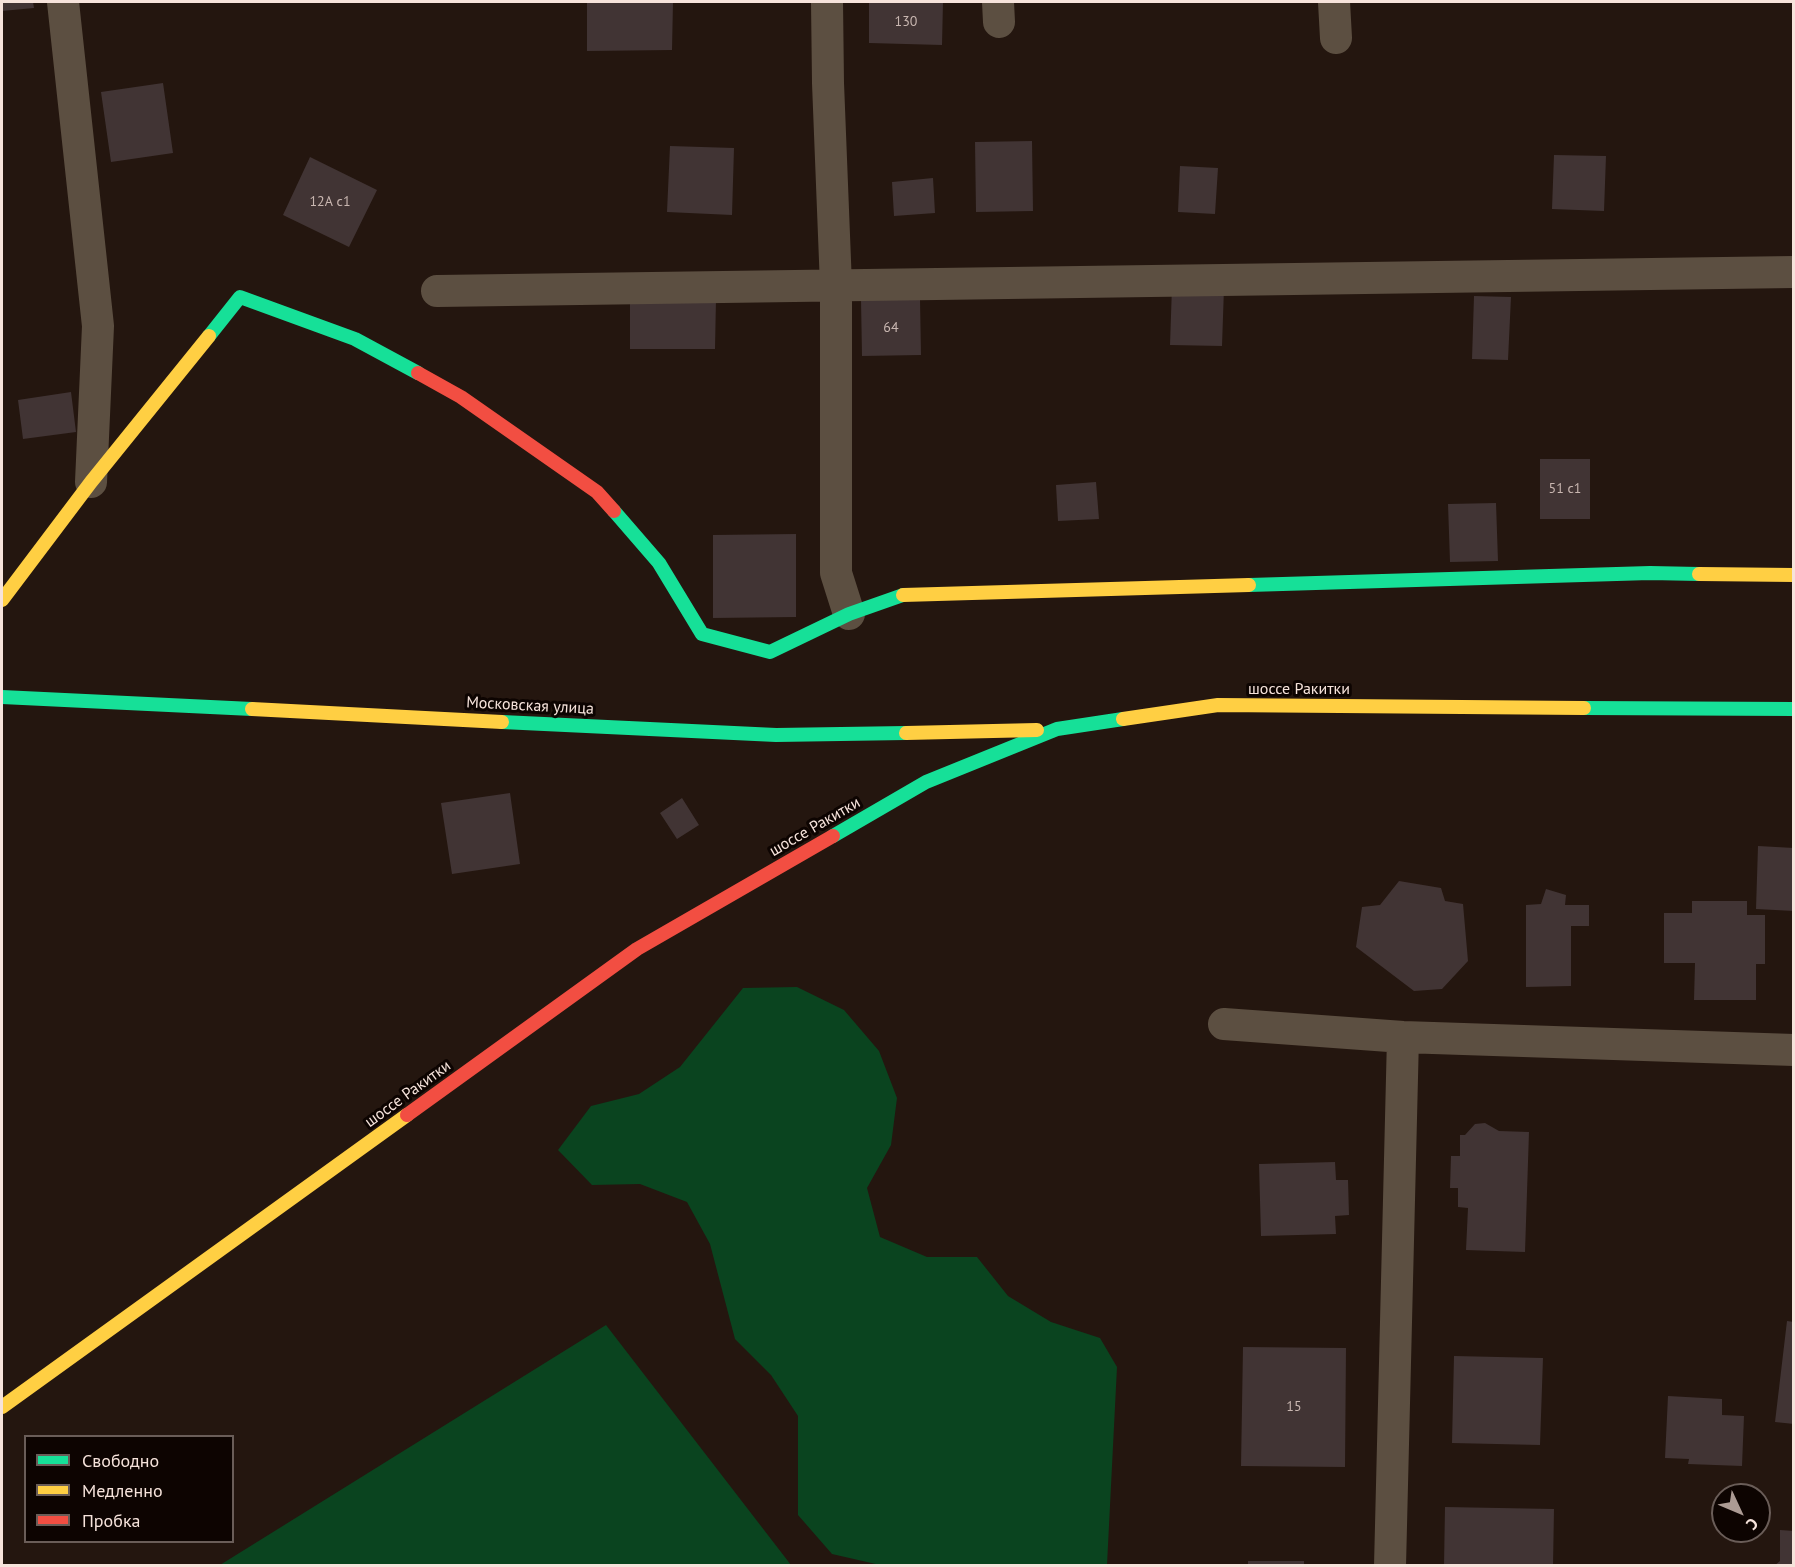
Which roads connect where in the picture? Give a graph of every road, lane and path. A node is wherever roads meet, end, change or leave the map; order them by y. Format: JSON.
{"nodes":[{"id":1,"x":63,"y":2,"type":"edge"},
{"id":2,"x":827,"y":2,"type":"edge"},
{"id":3,"x":1334,"y":2,"type":"edge"},
{"id":4,"x":1336,"y":39,"type":"dead end"},
{"id":5,"x":1794,"y":272,"type":"edge"},
{"id":6,"x":836,"y":286,"type":"junction"},
{"id":7,"x":437,"y":291,"type":"dead end"},
{"id":8,"x":91,"y":482,"type":"junction"},
{"id":9,"x":1794,"y":575,"type":"edge"},
{"id":10,"x":2,"y":600,"type":"edge"},
{"id":11,"x":849,"y":614,"type":"junction"},
{"id":12,"x":2,"y":697,"type":"edge"},
{"id":13,"x":1794,"y":709,"type":"edge"},
{"id":14,"x":1057,"y":729,"type":"junction"},
{"id":15,"x":1224,"y":1024,"type":"dead end"},
{"id":16,"x":1403,"y":1037,"type":"junction"},
{"id":17,"x":1794,"y":1050,"type":"edge"},
{"id":18,"x":2,"y":1407,"type":"edge"},
{"id":19,"x":1390,"y":1566,"type":"edge"}],
"edges":[{"from":1,"to":8,"type":"street"},
{"from":2,"to":6,"type":"street"},
{"from":3,"to":4,"type":"street"},
{"from":5,"to":6,"type":"street"},
{"from":6,"to":7,"type":"street"},
{"from":6,"to":11,"type":"street"},
{"from":8,"to":10,"type":"street"},
{"from":8,"to":11,"type":"street"},
{"from":9,"to":11,"type":"street"},
{"from":12,"to":14,"type":"street","name":"Московская улица"},
{"from":13,"to":14,"type":"street","name":"шоссе Ракитки"},
{"from":14,"to":18,"type":"street","name":"шоссе Ракитки"},
{"from":15,"to":16,"type":"street"},
{"from":16,"to":17,"type":"street"},
{"from":16,"to":19,"type":"street"}]}
